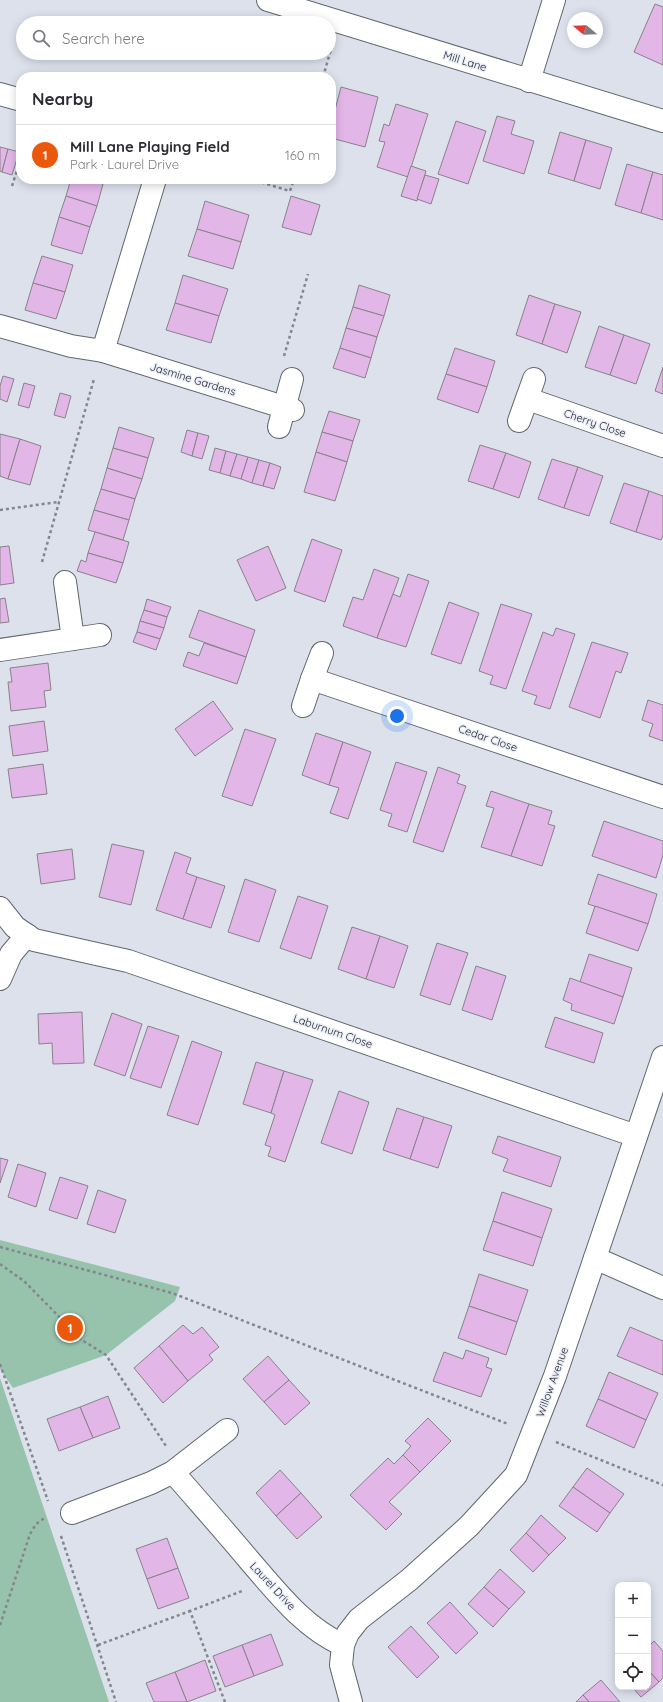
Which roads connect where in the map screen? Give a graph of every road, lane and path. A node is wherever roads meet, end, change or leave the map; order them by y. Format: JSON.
{"nodes":[{"id":1,"x":268,"y":0,"type":"edge"},
{"id":2,"x":554,"y":0,"type":"edge"},
{"id":3,"x":320,"y":16,"type":"edge"},
{"id":4,"x":336,"y":21,"type":"edge"},
{"id":5,"x":328,"y":60,"type":"edge"},
{"id":6,"x":324,"y":72,"type":"edge"},
{"id":7,"x":529,"y":81,"type":"junction"},
{"id":8,"x":0,"y":94,"type":"edge"},
{"id":9,"x":16,"y":99,"type":"edge"},
{"id":10,"x":663,"y":121,"type":"edge"},
{"id":11,"x":16,"y":174,"type":"edge"},
{"id":12,"x":153,"y":184,"type":"edge"},
{"id":13,"x":267,"y":184,"type":"edge"},
{"id":14,"x":292,"y":184,"type":"edge"},
{"id":15,"x":12,"y":186,"type":"dead end"},
{"id":16,"x":308,"y":274,"type":"dead end"},
{"id":17,"x":0,"y":326,"type":"edge"},
{"id":18,"x":103,"y":351,"type":"junction"},
{"id":19,"x":287,"y":370,"type":"joint"},
{"id":20,"x":94,"y":379,"type":"dead end"},
{"id":21,"x":534,"y":379,"type":"dead end"},
{"id":22,"x":528,"y":400,"type":"junction"},
{"id":23,"x":520,"y":421,"type":"dead end"},
{"id":24,"x":663,"y":446,"type":"edge"},
{"id":25,"x":58,"y":502,"type":"junction"},
{"id":26,"x":0,"y":510,"type":"edge"},
{"id":27,"x":42,"y":562,"type":"dead end"},
{"id":28,"x":65,"y":582,"type":"dead end"},
{"id":29,"x":100,"y":635,"type":"dead end"},
{"id":30,"x":73,"y":639,"type":"junction"},
{"id":31,"x":0,"y":650,"type":"edge"},
{"id":32,"x":322,"y":653,"type":"dead end"},
{"id":33,"x":312,"y":679,"type":"junction"},
{"id":34,"x":303,"y":706,"type":"dead end"},
{"id":35,"x":663,"y":797,"type":"edge"},
{"id":36,"x":0,"y":908,"type":"edge"},
{"id":37,"x":27,"y":935,"type":"junction"},
{"id":38,"x":0,"y":979,"type":"edge"},
{"id":39,"x":663,"y":1057,"type":"edge"},
{"id":40,"x":636,"y":1136,"type":"junction"},
{"id":41,"x":0,"y":1247,"type":"edge"},
{"id":42,"x":595,"y":1258,"type":"junction"},
{"id":43,"x":0,"y":1264,"type":"edge"},
{"id":44,"x":663,"y":1288,"type":"edge"},
{"id":45,"x":0,"y":1364,"type":"edge"},
{"id":46,"x":227,"y":1430,"type":"dead end"},
{"id":47,"x":533,"y":1433,"type":"junction"},
{"id":48,"x":176,"y":1470,"type":"junction"},
{"id":49,"x":663,"y":1485,"type":"edge"},
{"id":50,"x":60,"y":1515,"type":"junction"},
{"id":51,"x":248,"y":1589,"type":"dead end"},
{"id":52,"x":190,"y":1611,"type":"junction"},
{"id":53,"x":0,"y":1625,"type":"edge"},
{"id":54,"x":98,"y":1645,"type":"junction"},
{"id":55,"x":343,"y":1645,"type":"junction"},
{"id":56,"x":116,"y":1702,"type":"edge"},
{"id":57,"x":225,"y":1702,"type":"edge"},
{"id":58,"x":351,"y":1702,"type":"edge"}],
"edges":[{"from":1,"to":3,"type":"street","name":"Mill Lane"},
{"from":2,"to":7,"type":"street"},
{"from":4,"to":7,"type":"street","name":"Mill Lane"},
{"from":5,"to":6,"type":"path"},
{"from":7,"to":10,"type":"street","name":"Mill Lane"},
{"from":8,"to":9,"type":"street"},
{"from":11,"to":15,"type":"path"},
{"from":12,"to":18,"type":"street"},
{"from":13,"to":14,"type":"path"},
{"from":16,"to":19,"type":"path"},
{"from":17,"to":18,"type":"street","name":"Jasmine Gardens"},
{"from":18,"to":19,"type":"street","name":"Jasmine Gardens"},
{"from":20,"to":25,"type":"path"},
{"from":21,"to":22,"type":"street"},
{"from":22,"to":23,"type":"street"},
{"from":22,"to":24,"type":"street","name":"Cherry Close"},
{"from":25,"to":26,"type":"path"},
{"from":25,"to":27,"type":"path"},
{"from":28,"to":30,"type":"street"},
{"from":29,"to":30,"type":"street"},
{"from":30,"to":31,"type":"street"},
{"from":32,"to":33,"type":"street"},
{"from":33,"to":34,"type":"street"},
{"from":33,"to":35,"type":"street","name":"Cedar Close"},
{"from":36,"to":37,"type":"street","name":"Laburnum Close"},
{"from":37,"to":38,"type":"street"},
{"from":37,"to":40,"type":"street","name":"Laburnum Close"},
{"from":39,"to":40,"type":"street","name":"Willow Avenue"},
{"from":40,"to":42,"type":"street","name":"Willow Avenue"},
{"from":41,"to":47,"type":"path"},
{"from":42,"to":44,"type":"street"},
{"from":42,"to":47,"type":"street","name":"Willow Avenue"},
{"from":43,"to":48,"type":"path"},
{"from":45,"to":50,"type":"path"},
{"from":46,"to":48,"type":"street"},
{"from":47,"to":49,"type":"path"},
{"from":47,"to":55,"type":"street","name":"Willow Avenue"},
{"from":48,"to":50,"type":"street"},
{"from":48,"to":55,"type":"street","name":"Laurel Drive"},
{"from":50,"to":53,"type":"path"},
{"from":50,"to":54,"type":"path"},
{"from":51,"to":52,"type":"path"},
{"from":52,"to":54,"type":"path"},
{"from":52,"to":57,"type":"path"},
{"from":54,"to":56,"type":"path"},
{"from":55,"to":58,"type":"street"}]}
